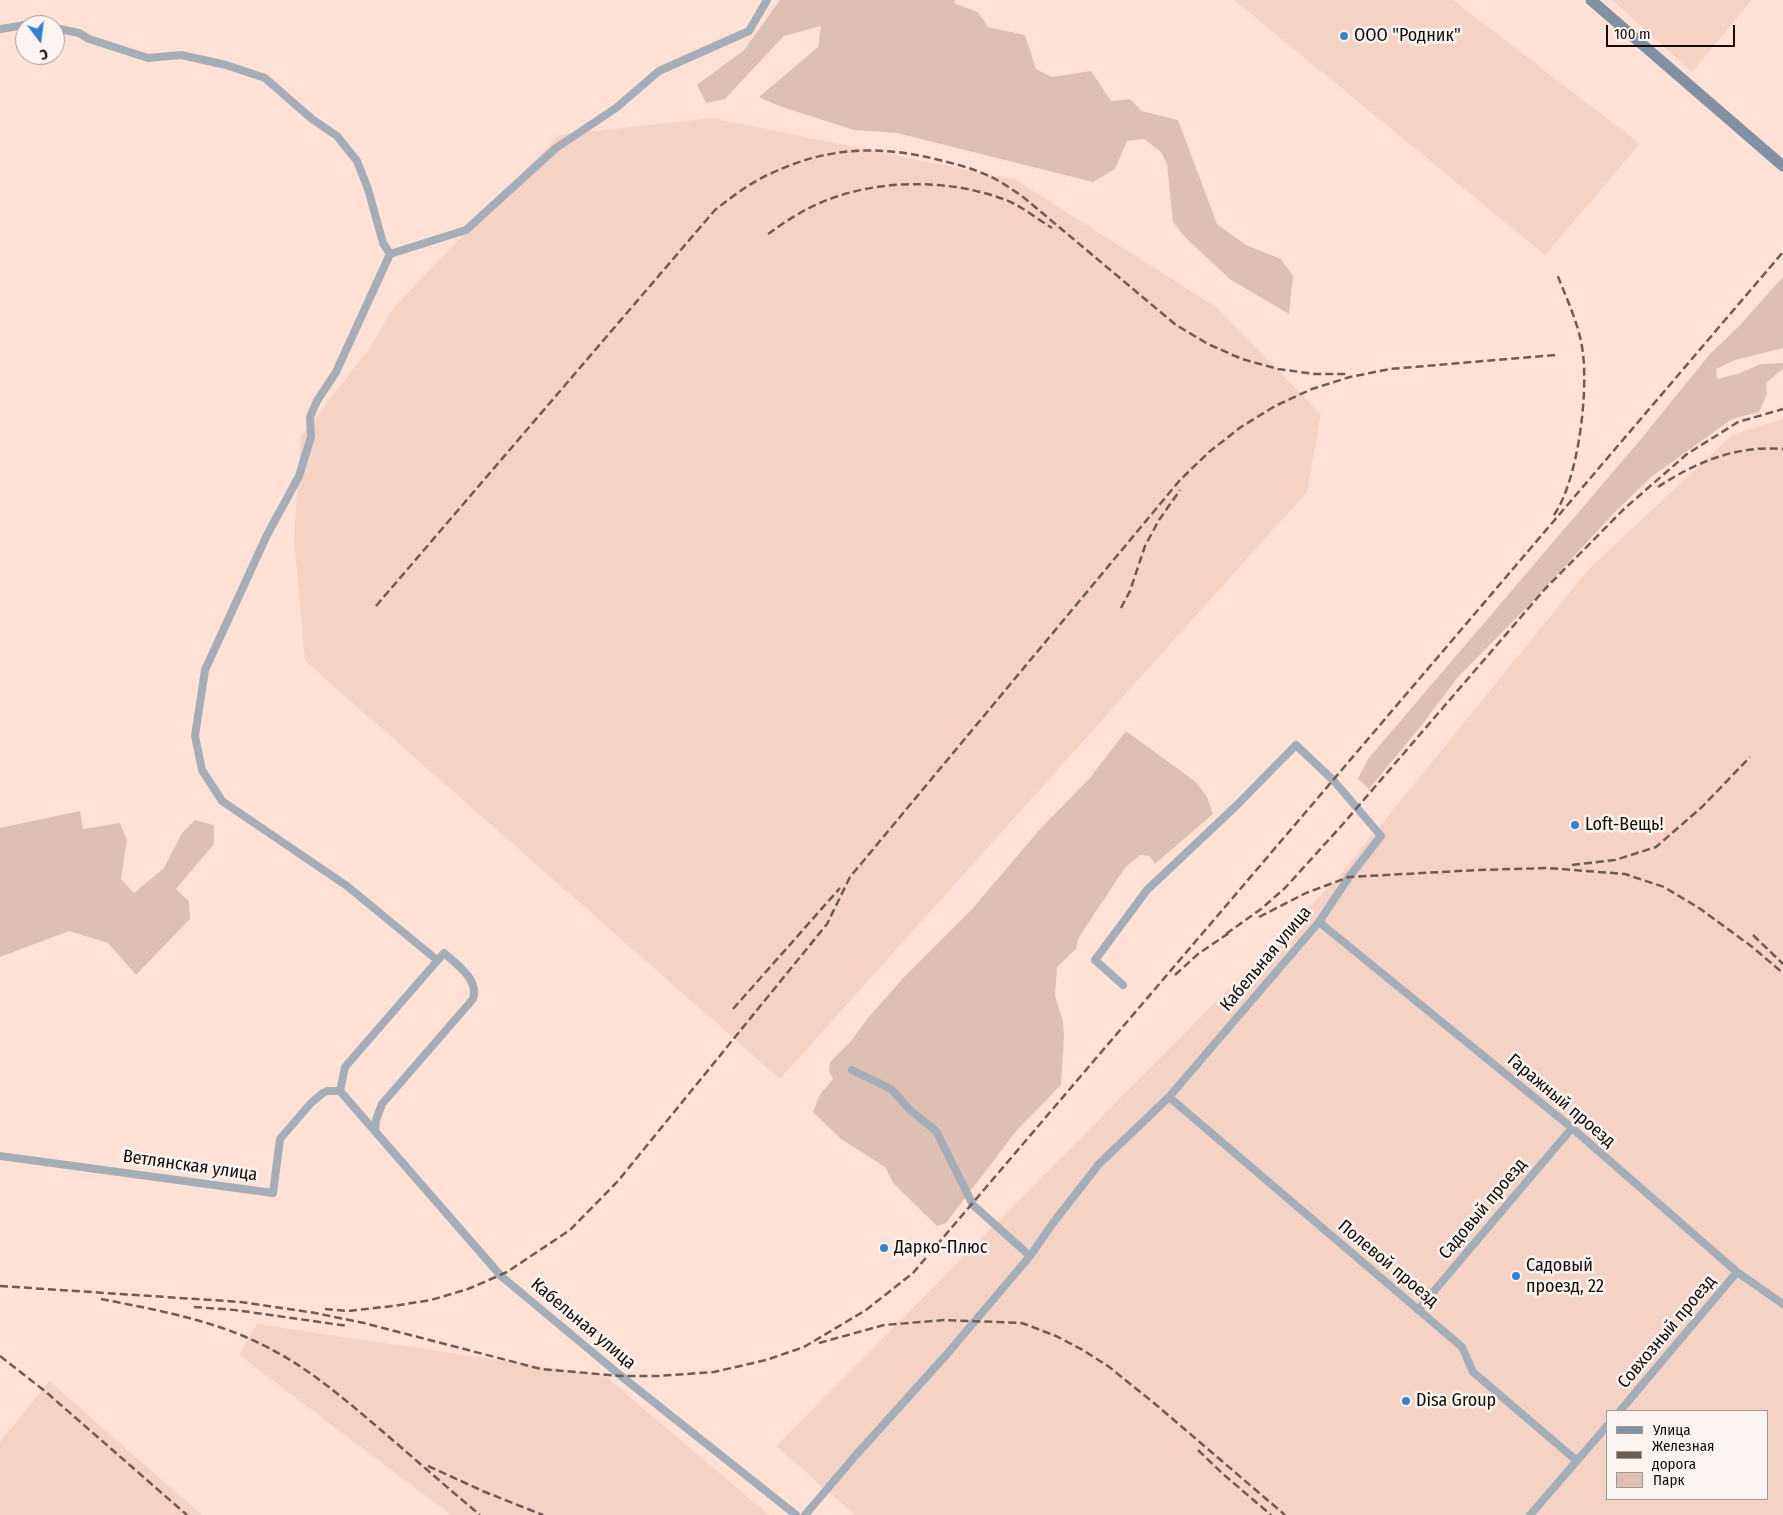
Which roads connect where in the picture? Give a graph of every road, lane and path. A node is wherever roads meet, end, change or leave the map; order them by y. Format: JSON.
{"nodes":[{"id":1,"x":767,"y":0,"type":"edge"},
{"id":2,"x":1591,"y":0,"type":"edge"},
{"id":3,"x":15,"y":27,"type":"edge"},
{"id":4,"x":0,"y":29,"type":"edge"},
{"id":5,"x":65,"y":30,"type":"edge"},
{"id":6,"x":1783,"y":166,"type":"edge"},
{"id":7,"x":390,"y":254,"type":"junction"},
{"id":8,"x":1319,"y":922,"type":"junction"},
{"id":9,"x":438,"y":960,"type":"junction"},
{"id":10,"x":1124,"y":985,"type":"dead end"},
{"id":11,"x":852,"y":1070,"type":"dead end"},
{"id":12,"x":340,"y":1090,"type":"junction"},
{"id":13,"x":1169,"y":1097,"type":"junction"},
{"id":14,"x":1572,"y":1128,"type":"junction"},
{"id":15,"x":375,"y":1131,"type":"junction"},
{"id":16,"x":0,"y":1156,"type":"edge"},
{"id":17,"x":1030,"y":1256,"type":"junction"},
{"id":18,"x":1737,"y":1272,"type":"junction"},
{"id":19,"x":1783,"y":1304,"type":"edge"},
{"id":20,"x":1418,"y":1310,"type":"junction"},
{"id":21,"x":1621,"y":1410,"type":"edge"},
{"id":22,"x":1606,"y":1427,"type":"edge"},
{"id":23,"x":1577,"y":1461,"type":"junction"},
{"id":24,"x":796,"y":1515,"type":"edge"},
{"id":25,"x":805,"y":1515,"type":"edge"},
{"id":26,"x":1530,"y":1515,"type":"edge"}],
"edges":[{"from":1,"to":7,"type":"street"},
{"from":2,"to":6,"type":"street"},
{"from":3,"to":4,"type":"street"},
{"from":5,"to":7,"type":"street"},
{"from":7,"to":9,"type":"street"},
{"from":8,"to":10,"type":"street","name":"Кабельная улица"},
{"from":8,"to":13,"type":"street","name":"Кабельная улица"},
{"from":8,"to":14,"type":"street","name":"Гаражный проезд"},
{"from":9,"to":12,"type":"street"},
{"from":9,"to":15,"type":"street"},
{"from":11,"to":17,"type":"street"},
{"from":12,"to":15,"type":"street","name":"Кабельная улица"},
{"from":12,"to":16,"type":"street","name":"Ветлянская улица"},
{"from":13,"to":17,"type":"street","name":"Кабельная улица"},
{"from":13,"to":20,"type":"street","name":"Полевой проезд"},
{"from":14,"to":18,"type":"street","name":"Гаражный проезд"},
{"from":14,"to":20,"type":"street","name":"Садовый проезд"},
{"from":15,"to":24,"type":"street","name":"Кабельная улица"},
{"from":17,"to":25,"type":"street","name":"Кабельная улица"},
{"from":18,"to":19,"type":"street","name":"Гаражный проезд"},
{"from":18,"to":21,"type":"street","name":"Совхозный проезд"},
{"from":20,"to":23,"type":"street","name":"Полевой проезд"},
{"from":22,"to":23,"type":"street"},
{"from":23,"to":26,"type":"street"}]}
